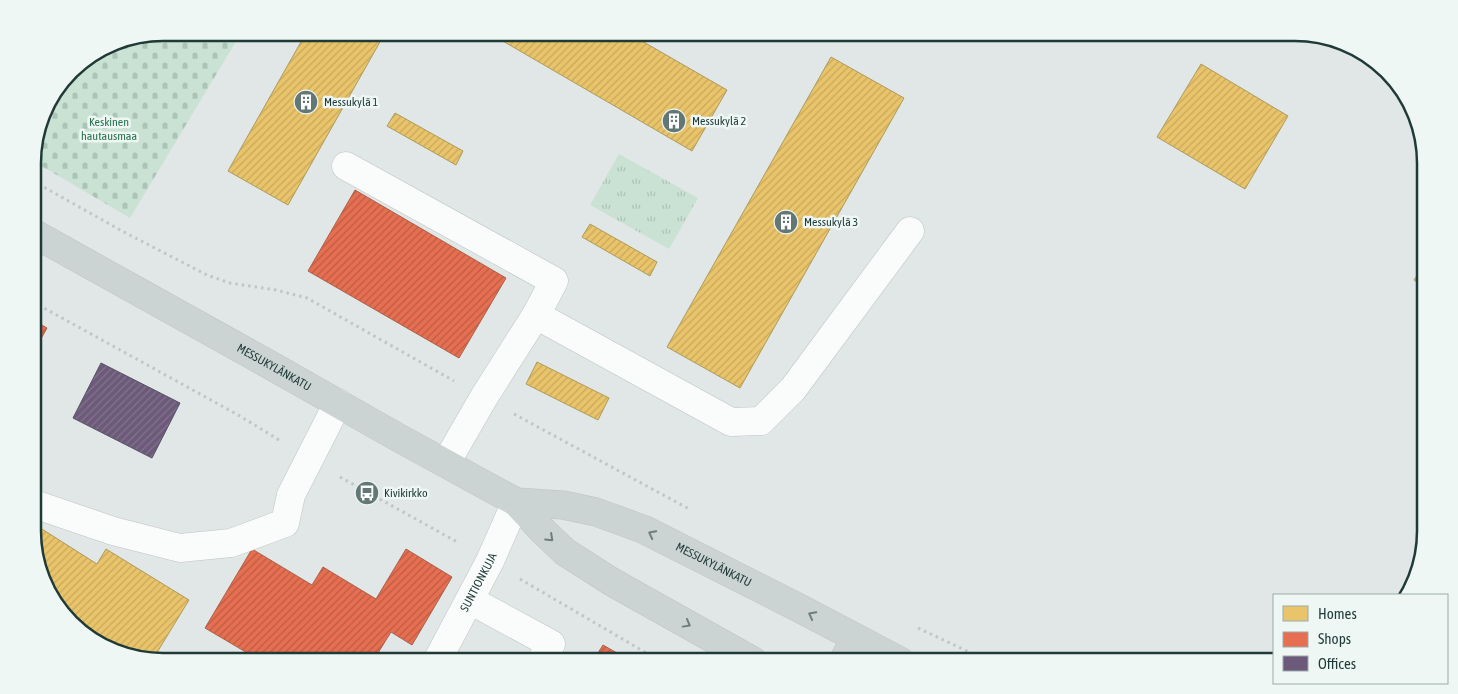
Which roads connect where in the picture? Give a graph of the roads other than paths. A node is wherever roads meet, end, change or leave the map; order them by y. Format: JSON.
{"nodes":[{"id":1,"x":346,"y":166,"type":"dead end"},
{"id":2,"x":910,"y":231,"type":"dead end"},
{"id":3,"x":42,"y":238,"type":"edge"},
{"id":4,"x":536,"y":315,"type":"junction"},
{"id":5,"x":338,"y":404,"type":"junction"},
{"id":6,"x":446,"y":463,"type":"junction"},
{"id":7,"x":516,"y":502,"type":"junction"},
{"id":8,"x":41,"y":506,"type":"edge"},
{"id":9,"x":470,"y":600,"type":"junction"},
{"id":10,"x":849,"y":650,"type":"edge"},
{"id":11,"x":738,"y":652,"type":"edge"},
{"id":12,"x":441,"y":653,"type":"edge"},
{"id":13,"x":546,"y":653,"type":"edge"}],
"edges":[{"from":1,"to":4,"type":"street"},
{"from":2,"to":4,"type":"street"},
{"from":3,"to":5,"type":"main road","name":"MESSUKYLÄNKATU"},
{"from":4,"to":6,"type":"street"},
{"from":5,"to":6,"type":"main road","name":"MESSUKYLÄNKATU"},
{"from":5,"to":8,"type":"street"},
{"from":6,"to":7,"type":"main road","name":"MESSUKYLÄNKATU"},
{"from":7,"to":9,"type":"street","name":"SUNTIONKUJA"},
{"from":10,"to":7,"type":"main road","name":"MESSUKYLÄNKATU","one_way":true},
{"from":7,"to":11,"type":"main road","name":"MESSUKYLÄNKATU","one_way":true},
{"from":9,"to":12,"type":"street","name":"SUNTIONKUJA"},
{"from":9,"to":13,"type":"street"}]}
